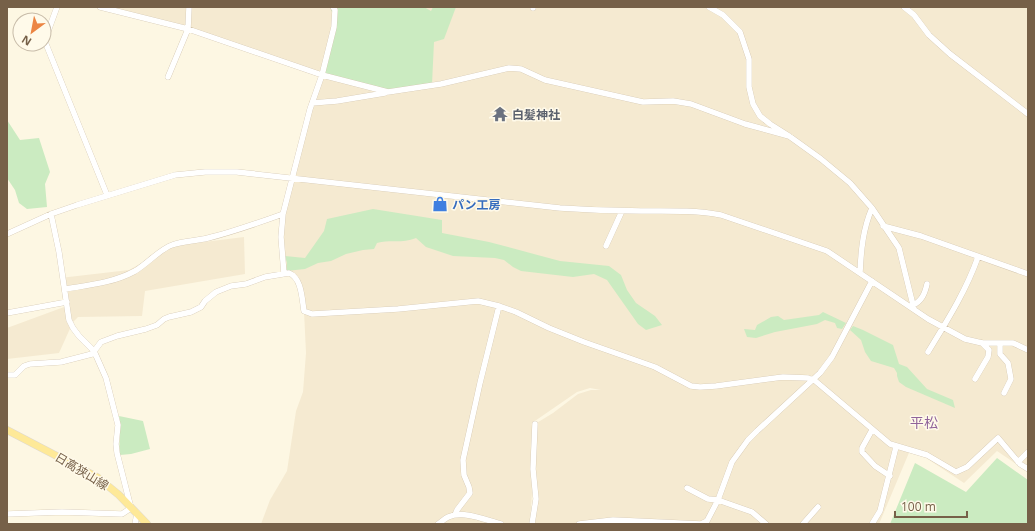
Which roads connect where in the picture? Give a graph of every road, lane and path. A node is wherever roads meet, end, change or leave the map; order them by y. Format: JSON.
{"nodes":[{"id":1,"x":57,"y":7,"type":"edge"},
{"id":2,"x":100,"y":7,"type":"edge"},
{"id":3,"x":189,"y":7,"type":"edge"},
{"id":4,"x":334,"y":7,"type":"edge"},
{"id":5,"x":709,"y":7,"type":"edge"},
{"id":6,"x":904,"y":7,"type":"edge"},
{"id":7,"x":188,"y":29,"type":"junction"},
{"id":8,"x":322,"y":75,"type":"junction"},
{"id":9,"x":168,"y":77,"type":"dead end"},
{"id":10,"x":388,"y":92,"type":"junction"},
{"id":11,"x":312,"y":103,"type":"junction"},
{"id":12,"x":1028,"y":114,"type":"edge"},
{"id":13,"x":790,"y":136,"type":"junction"},
{"id":14,"x":292,"y":178,"type":"junction"},
{"id":15,"x":107,"y":196,"type":"junction"},
{"id":16,"x":872,"y":208,"type":"junction"},
{"id":17,"x":622,"y":211,"type":"junction"},
{"id":18,"x":51,"y":214,"type":"junction"},
{"id":19,"x":283,"y":214,"type":"junction"},
{"id":20,"x":883,"y":225,"type":"junction"},
{"id":21,"x":7,"y":234,"type":"edge"},
{"id":22,"x":606,"y":246,"type":"dead end"},
{"id":23,"x":978,"y":256,"type":"junction"},
{"id":24,"x":860,"y":273,"type":"junction"},
{"id":25,"x":284,"y":274,"type":"junction"},
{"id":26,"x":1028,"y":274,"type":"edge"},
{"id":27,"x":872,"y":281,"type":"junction"},
{"id":28,"x":927,"y":284,"type":"dead end"},
{"id":29,"x":65,"y":289,"type":"junction"},
{"id":30,"x":67,"y":302,"type":"junction"},
{"id":31,"x":498,"y":306,"type":"junction"},
{"id":32,"x":913,"y":307,"type":"junction"},
{"id":33,"x":7,"y":313,"type":"edge"},
{"id":34,"x":943,"y":328,"type":"junction"},
{"id":35,"x":982,"y":343,"type":"junction"},
{"id":36,"x":1000,"y":343,"type":"junction"},
{"id":37,"x":1028,"y":350,"type":"edge"},
{"id":38,"x":94,"y":351,"type":"junction"},
{"id":39,"x":928,"y":352,"type":"dead end"},
{"id":40,"x":7,"y":375,"type":"edge"},
{"id":41,"x":813,"y":379,"type":"junction"},
{"id":42,"x":975,"y":379,"type":"dead end"},
{"id":43,"x":1004,"y":393,"type":"dead end"},
{"id":44,"x":535,"y":424,"type":"dead end"},
{"id":45,"x":7,"y":430,"type":"edge"},
{"id":46,"x":872,"y":430,"type":"junction"},
{"id":47,"x":896,"y":447,"type":"junction"},
{"id":48,"x":1028,"y":452,"type":"edge"},
{"id":49,"x":1018,"y":462,"type":"junction"},
{"id":50,"x":1028,"y":469,"type":"edge"},
{"id":51,"x":890,"y":476,"type":"junction"},
{"id":52,"x":687,"y":488,"type":"dead end"},
{"id":53,"x":718,"y":500,"type":"junction"},
{"id":54,"x":818,"y":507,"type":"dead end"},
{"id":55,"x":134,"y":511,"type":"junction"},
{"id":56,"x":7,"y":514,"type":"edge"},
{"id":57,"x":456,"y":515,"type":"junction"},
{"id":58,"x":809,"y":518,"type":"junction"},
{"id":59,"x":135,"y":524,"type":"edge"},
{"id":60,"x":147,"y":524,"type":"edge"},
{"id":61,"x":438,"y":524,"type":"edge"},
{"id":62,"x":501,"y":524,"type":"edge"},
{"id":63,"x":532,"y":524,"type":"edge"},
{"id":64,"x":579,"y":524,"type":"edge"},
{"id":65,"x":766,"y":524,"type":"edge"},
{"id":66,"x":803,"y":524,"type":"edge"},
{"id":67,"x":814,"y":524,"type":"edge"},
{"id":68,"x":872,"y":524,"type":"edge"}],
"edges":[{"from":1,"to":15,"type":"street"},
{"from":2,"to":7,"type":"street"},
{"from":3,"to":7,"type":"street"},
{"from":4,"to":8,"type":"street"},
{"from":5,"to":13,"type":"street"},
{"from":6,"to":12,"type":"street"},
{"from":7,"to":8,"type":"street"},
{"from":7,"to":9,"type":"street"},
{"from":8,"to":10,"type":"street"},
{"from":8,"to":11,"type":"street"},
{"from":10,"to":11,"type":"street"},
{"from":10,"to":13,"type":"street"},
{"from":11,"to":14,"type":"street"},
{"from":13,"to":16,"type":"street"},
{"from":14,"to":15,"type":"street"},
{"from":14,"to":17,"type":"street"},
{"from":14,"to":19,"type":"street"},
{"from":15,"to":18,"type":"street"},
{"from":16,"to":20,"type":"street"},
{"from":16,"to":24,"type":"street"},
{"from":17,"to":22,"type":"street"},
{"from":17,"to":24,"type":"street"},
{"from":18,"to":21,"type":"street"},
{"from":18,"to":29,"type":"street"},
{"from":19,"to":25,"type":"street"},
{"from":19,"to":29,"type":"street"},
{"from":20,"to":23,"type":"street"},
{"from":20,"to":32,"type":"street"},
{"from":23,"to":26,"type":"street"},
{"from":23,"to":34,"type":"street"},
{"from":24,"to":27,"type":"street"},
{"from":25,"to":31,"type":"street"},
{"from":25,"to":38,"type":"street"},
{"from":27,"to":32,"type":"street"},
{"from":27,"to":41,"type":"street"},
{"from":28,"to":32,"type":"street"},
{"from":29,"to":30,"type":"street"},
{"from":30,"to":33,"type":"street"},
{"from":30,"to":38,"type":"street"},
{"from":31,"to":41,"type":"street"},
{"from":31,"to":57,"type":"street"},
{"from":32,"to":34,"type":"street"},
{"from":34,"to":35,"type":"street"},
{"from":34,"to":39,"type":"street"},
{"from":35,"to":36,"type":"street"},
{"from":35,"to":42,"type":"street"},
{"from":36,"to":37,"type":"street"},
{"from":36,"to":43,"type":"street"},
{"from":38,"to":40,"type":"street"},
{"from":38,"to":55,"type":"street"},
{"from":41,"to":46,"type":"street"},
{"from":41,"to":53,"type":"street"},
{"from":44,"to":63,"type":"street"},
{"from":45,"to":55,"type":"main road","name":"日高狭山線"},
{"from":46,"to":47,"type":"street"},
{"from":46,"to":51,"type":"street"},
{"from":47,"to":49,"type":"street"},
{"from":47,"to":51,"type":"street"},
{"from":48,"to":49,"type":"street"},
{"from":49,"to":50,"type":"street"},
{"from":51,"to":68,"type":"street"},
{"from":52,"to":53,"type":"street"},
{"from":53,"to":64,"type":"street"},
{"from":53,"to":65,"type":"street"},
{"from":54,"to":58,"type":"street"},
{"from":55,"to":56,"type":"street"},
{"from":55,"to":59,"type":"street"},
{"from":55,"to":60,"type":"main road","name":"日高狭山線"},
{"from":57,"to":61,"type":"street"},
{"from":57,"to":62,"type":"street"},
{"from":58,"to":66,"type":"street"},
{"from":58,"to":67,"type":"street"}]}
